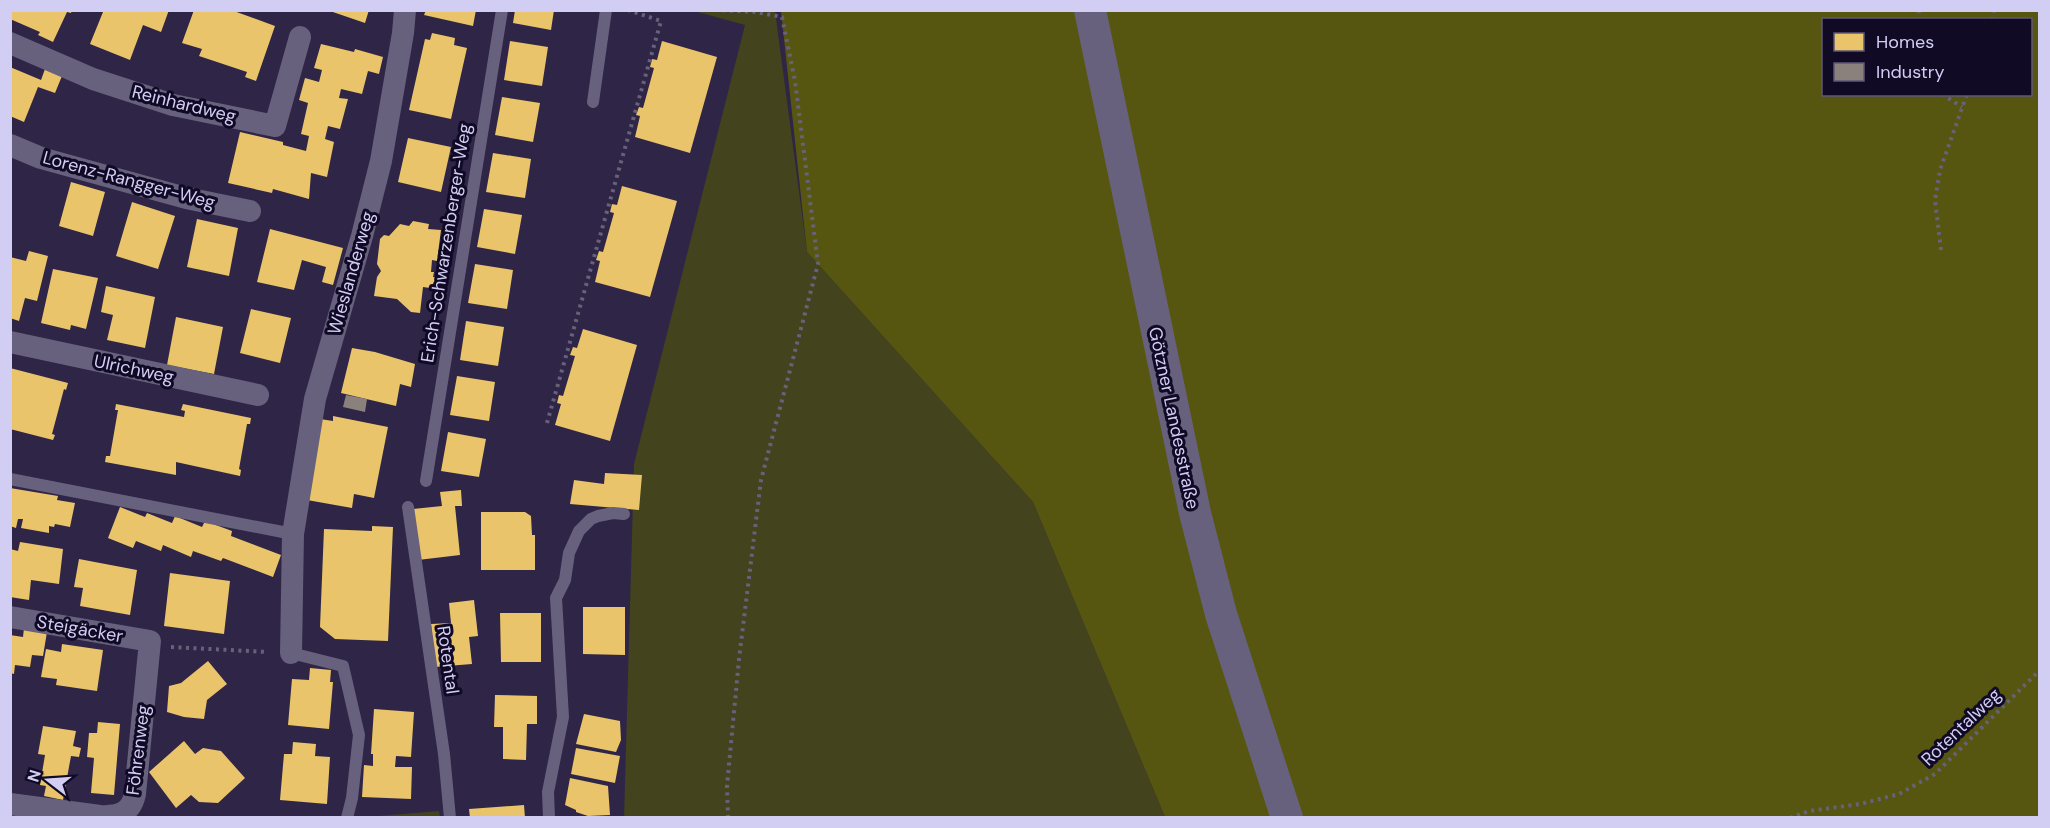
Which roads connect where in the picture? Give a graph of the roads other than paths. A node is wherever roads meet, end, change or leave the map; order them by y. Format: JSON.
{"nodes":[{"id":1,"x":405,"y":10,"type":"edge"},
{"id":2,"x":502,"y":10,"type":"edge"},
{"id":3,"x":606,"y":10,"type":"edge"},
{"id":4,"x":1090,"y":10,"type":"edge"},
{"id":5,"x":300,"y":37,"type":"dead end"},
{"id":6,"x":10,"y":43,"type":"edge"},
{"id":7,"x":593,"y":102,"type":"dead end"},
{"id":8,"x":10,"y":145,"type":"edge"},
{"id":9,"x":250,"y":211,"type":"dead end"},
{"id":10,"x":10,"y":342,"type":"edge"},
{"id":11,"x":258,"y":395,"type":"dead end"},
{"id":12,"x":10,"y":478,"type":"edge"},
{"id":13,"x":426,"y":482,"type":"dead end"},
{"id":14,"x":408,"y":507,"type":"dead end"},
{"id":15,"x":624,"y":514,"type":"dead end"},
{"id":16,"x":292,"y":534,"type":"junction"},
{"id":17,"x":10,"y":617,"type":"edge"},
{"id":18,"x":150,"y":641,"type":"joint"},
{"id":19,"x":291,"y":653,"type":"joint"},
{"id":20,"x":10,"y":804,"type":"edge"},
{"id":21,"x":347,"y":818,"type":"edge"},
{"id":22,"x":450,"y":818,"type":"edge"},
{"id":23,"x":549,"y":818,"type":"edge"},
{"id":24,"x":1287,"y":818,"type":"edge"}],
"edges":[{"from":1,"to":16,"type":"street","name":"Wieslanderweg"},
{"from":2,"to":13,"type":"lane","name":"Erich-Schwarzenberger-Weg"},
{"from":3,"to":7,"type":"lane"},
{"from":4,"to":24,"type":"main road","name":"Götzner Landesstraße"},
{"from":5,"to":6,"type":"street","name":"Reinhardweg"},
{"from":8,"to":9,"type":"street","name":"Lorenz-Rangger-Weg"},
{"from":10,"to":11,"type":"street","name":"Ulrichweg"},
{"from":12,"to":16,"type":"lane"},
{"from":14,"to":22,"type":"lane","name":"Rotental"},
{"from":15,"to":23,"type":"lane"},
{"from":16,"to":19,"type":"street","name":"Wieslanderweg"},
{"from":17,"to":18,"type":"street","name":"Steigäcker"},
{"from":18,"to":20,"type":"street","name":"Föhrenweg"},
{"from":19,"to":21,"type":"lane","name":"Wieslanderweg"}]}
